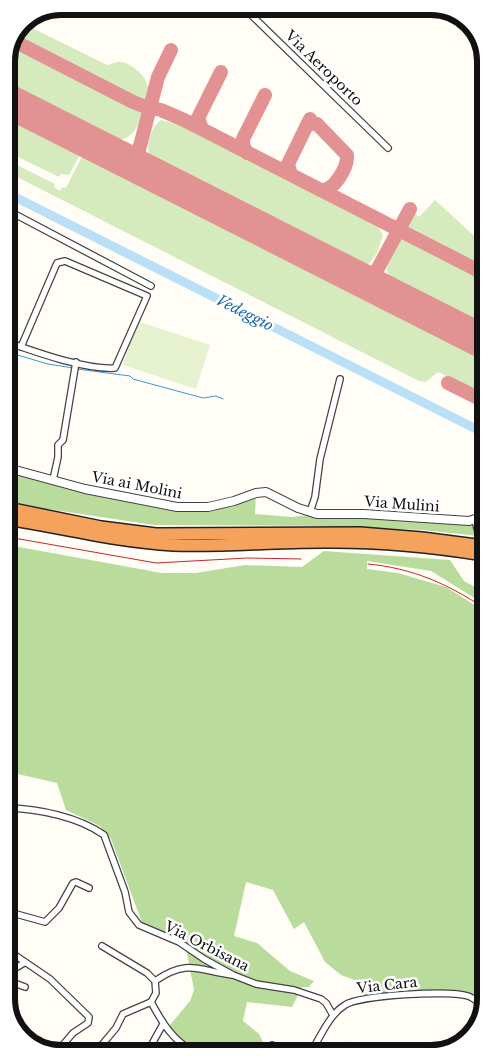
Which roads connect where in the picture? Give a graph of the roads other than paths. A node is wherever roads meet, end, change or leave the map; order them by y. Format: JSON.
{"nodes":[{"id":1,"x":251,"y":15,"type":"edge"},
{"id":2,"x":388,"y":148,"type":"dead end"},
{"id":3,"x":15,"y":214,"type":"edge"},
{"id":4,"x":151,"y":286,"type":"dead end"},
{"id":5,"x":15,"y":345,"type":"edge"},
{"id":6,"x":21,"y":347,"type":"junction"},
{"id":7,"x":76,"y":362,"type":"junction"},
{"id":8,"x":340,"y":379,"type":"dead end"},
{"id":9,"x":15,"y":470,"type":"edge"},
{"id":10,"x":53,"y":480,"type":"junction"},
{"id":11,"x":15,"y":509,"type":"edge"},
{"id":12,"x":313,"y":513,"type":"junction"},
{"id":13,"x":15,"y":520,"type":"edge"},
{"id":14,"x":475,"y":520,"type":"joint"},
{"id":15,"x":477,"y":526,"type":"edge"},
{"id":16,"x":477,"y":541,"type":"edge"},
{"id":17,"x":477,"y":554,"type":"edge"},
{"id":18,"x":15,"y":808,"type":"edge"},
{"id":19,"x":89,"y":888,"type":"dead end"},
{"id":20,"x":15,"y":914,"type":"edge"},
{"id":21,"x":102,"y":946,"type":"dead end"},
{"id":22,"x":15,"y":955,"type":"edge"},
{"id":23,"x":24,"y":962,"type":"junction"},
{"id":24,"x":15,"y":968,"type":"edge"},
{"id":25,"x":233,"y":975,"type":"junction"},
{"id":26,"x":155,"y":981,"type":"junction"},
{"id":27,"x":15,"y":983,"type":"edge"},
{"id":28,"x":25,"y":987,"type":"dead end"},
{"id":29,"x":477,"y":1001,"type":"edge"},
{"id":30,"x":151,"y":1002,"type":"junction"},
{"id":31,"x":333,"y":1015,"type":"junction"},
{"id":32,"x":162,"y":1024,"type":"junction"},
{"id":33,"x":63,"y":1045,"type":"edge"},
{"id":34,"x":102,"y":1045,"type":"edge"},
{"id":35,"x":152,"y":1045,"type":"edge"},
{"id":36,"x":182,"y":1045,"type":"edge"},
{"id":37,"x":315,"y":1045,"type":"edge"}],
"edges":[{"from":1,"to":2,"type":"street","name":"Via Aeroporto"},
{"from":3,"to":4,"type":"street"},
{"from":5,"to":6,"type":"street"},
{"from":6,"to":7,"type":"street"},
{"from":6,"to":7,"type":"street"},
{"from":7,"to":10,"type":"street"},
{"from":8,"to":12,"type":"street"},
{"from":9,"to":10,"type":"street","name":"Via ai Molini"},
{"from":10,"to":12,"type":"street","name":"Via ai Molini"},
{"from":11,"to":16,"type":"highway"},
{"from":12,"to":14,"type":"street","name":"Via Mulini"},
{"from":13,"to":17,"type":"highway"},
{"from":14,"to":15,"type":"street"},
{"from":18,"to":25,"type":"street","name":"Via Orbisana"},
{"from":19,"to":20,"type":"street"},
{"from":21,"to":26,"type":"street"},
{"from":22,"to":23,"type":"street"},
{"from":23,"to":24,"type":"street"},
{"from":23,"to":33,"type":"street"},
{"from":25,"to":26,"type":"street"},
{"from":25,"to":31,"type":"street","name":"Via Orbisana"},
{"from":26,"to":30,"type":"street"},
{"from":27,"to":28,"type":"street"},
{"from":29,"to":31,"type":"street","name":"Via Cara"},
{"from":30,"to":32,"type":"street"},
{"from":30,"to":34,"type":"street"},
{"from":31,"to":37,"type":"street","name":"Via Cara"},
{"from":32,"to":35,"type":"street"},
{"from":32,"to":36,"type":"street"}]}
